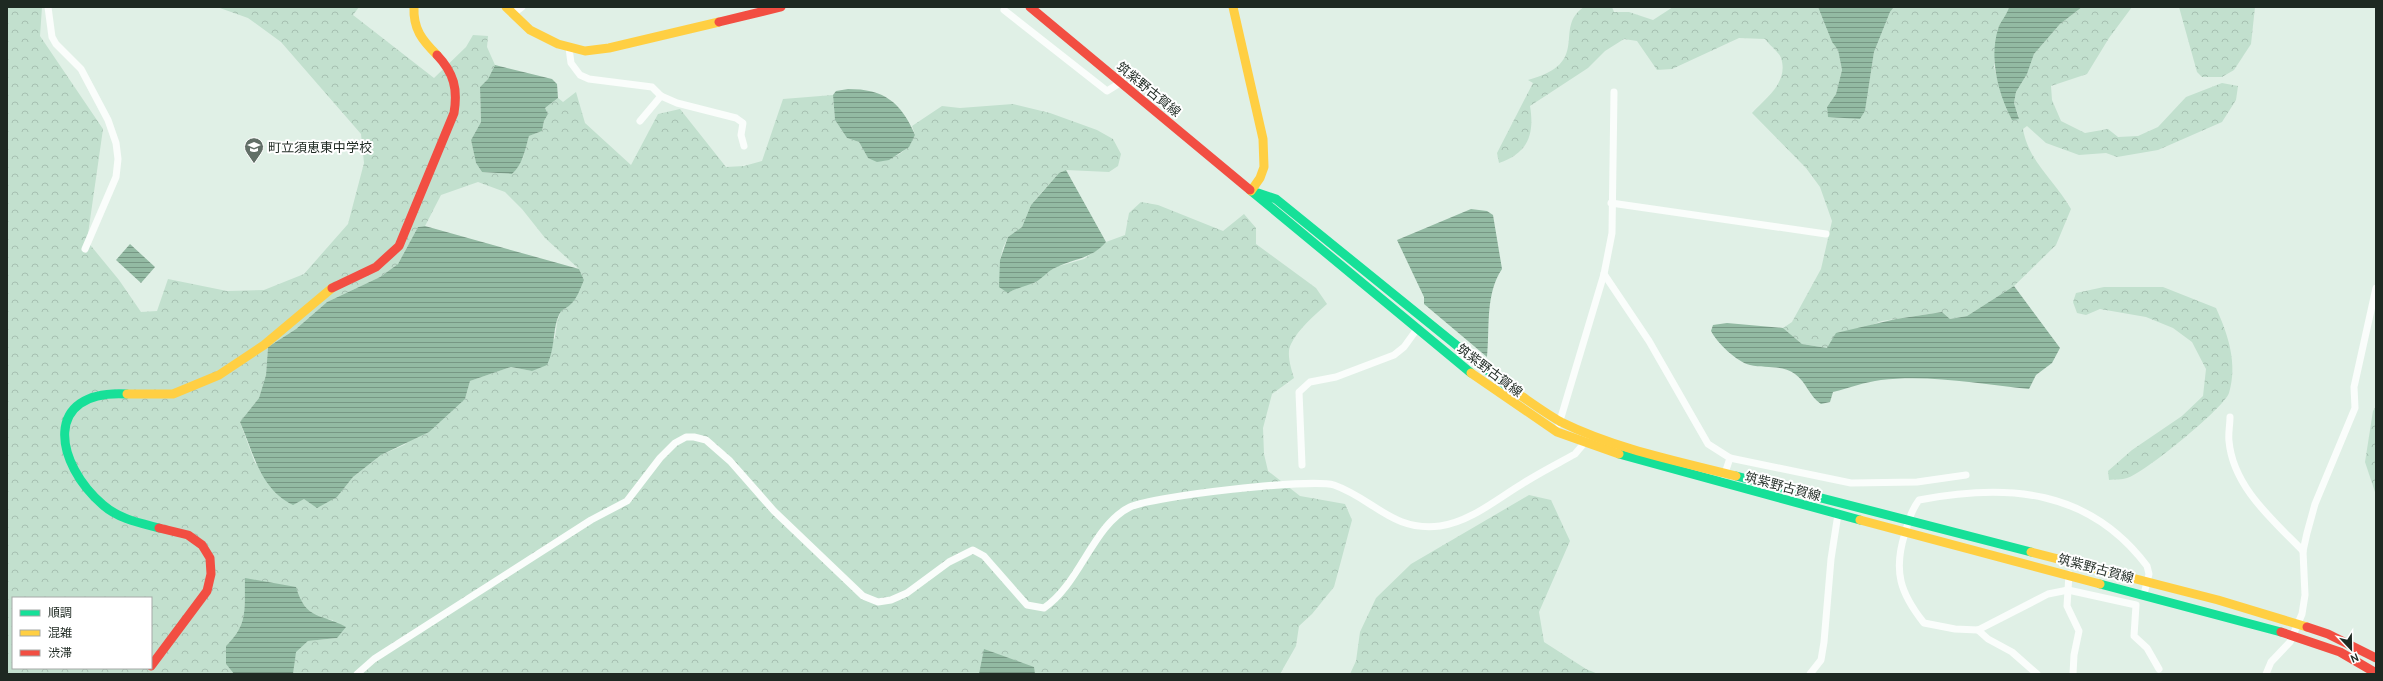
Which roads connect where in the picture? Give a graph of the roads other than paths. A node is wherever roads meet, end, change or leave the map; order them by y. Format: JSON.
{"nodes":[{"id":1,"x":48,"y":7,"type":"edge"},
{"id":2,"x":414,"y":7,"type":"edge"},
{"id":3,"x":506,"y":7,"type":"edge"},
{"id":4,"x":522,"y":7,"type":"edge"},
{"id":5,"x":782,"y":7,"type":"edge"},
{"id":6,"x":1030,"y":7,"type":"edge"},
{"id":7,"x":1233,"y":7,"type":"edge"},
{"id":8,"x":1004,"y":10,"type":"dead end"},
{"id":9,"x":749,"y":11,"type":"edge"},
{"id":10,"x":513,"y":14,"type":"junction"},
{"id":11,"x":569,"y":48,"type":"junction"},
{"id":12,"x":1120,"y":83,"type":"junction"},
{"id":13,"x":1614,"y":92,"type":"dead end"},
{"id":14,"x":661,"y":96,"type":"junction"},
{"id":15,"x":640,"y":121,"type":"dead end"},
{"id":16,"x":744,"y":146,"type":"dead end"},
{"id":17,"x":1251,"y":191,"type":"junction"},
{"id":18,"x":1612,"y":203,"type":"junction"},
{"id":19,"x":1826,"y":234,"type":"dead end"},
{"id":20,"x":84,"y":249,"type":"dead end"},
{"id":21,"x":1604,"y":274,"type":"junction"},
{"id":22,"x":2376,"y":288,"type":"edge"},
{"id":23,"x":1417,"y":329,"type":"junction"},
{"id":24,"x":2230,"y":417,"type":"dead end"},
{"id":25,"x":1560,"y":421,"type":"junction"},
{"id":26,"x":1557,"y":432,"type":"junction"},
{"id":27,"x":1589,"y":434,"type":"junction"},
{"id":28,"x":1585,"y":444,"type":"junction"},
{"id":29,"x":1730,"y":458,"type":"junction"},
{"id":30,"x":1302,"y":465,"type":"dead end"},
{"id":31,"x":1725,"y":473,"type":"junction"},
{"id":32,"x":1966,"y":475,"type":"dead end"},
{"id":33,"x":1722,"y":483,"type":"junction"},
{"id":34,"x":1838,"y":514,"type":"junction"},
{"id":35,"x":1907,"y":526,"type":"junction"},
{"id":36,"x":2303,"y":551,"type":"junction"},
{"id":37,"x":2069,"y":574,"type":"junction"},
{"id":38,"x":2147,"y":582,"type":"junction"},
{"id":39,"x":2068,"y":590,"type":"junction"},
{"id":40,"x":2144,"y":594,"type":"junction"},
{"id":41,"x":2298,"y":624,"type":"junction"},
{"id":42,"x":1978,"y":630,"type":"junction"},
{"id":43,"x":2293,"y":635,"type":"junction"},
{"id":44,"x":2376,"y":658,"type":"edge"},
{"id":45,"x":152,"y":664,"type":"edge"},
{"id":46,"x":2159,"y":669,"type":"dead end"},
{"id":47,"x":2376,"y":673,"type":"edge"},
{"id":48,"x":357,"y":674,"type":"edge"},
{"id":49,"x":1810,"y":674,"type":"edge"},
{"id":50,"x":2036,"y":674,"type":"edge"},
{"id":51,"x":2073,"y":674,"type":"edge"},
{"id":52,"x":2266,"y":674,"type":"edge"}],
"edges":[{"from":1,"to":20,"type":"street"},
{"from":2,"to":45,"type":"main road"},
{"from":3,"to":10,"type":"main road"},
{"from":4,"to":10,"type":"street"},
{"from":5,"to":9,"type":"main road"},
{"from":6,"to":12,"type":"main road","name":"筑紫野古賀線"},
{"from":7,"to":17,"type":"main road"},
{"from":8,"to":12,"type":"street"},
{"from":9,"to":11,"type":"main road"},
{"from":10,"to":11,"type":"main road"},
{"from":11,"to":14,"type":"street"},
{"from":12,"to":17,"type":"main road","name":"筑紫野古賀線"},
{"from":13,"to":18,"type":"street"},
{"from":14,"to":15,"type":"street"},
{"from":14,"to":16,"type":"street"},
{"from":17,"to":23,"type":"main road","name":"筑紫野古賀線"},
{"from":17,"to":25,"type":"main road","name":"筑紫野古賀線"},
{"from":18,"to":19,"type":"street"},
{"from":18,"to":21,"type":"street"},
{"from":21,"to":25,"type":"street"},
{"from":21,"to":29,"type":"street"},
{"from":22,"to":36,"type":"street"},
{"from":23,"to":26,"type":"main road","name":"筑紫野古賀線"},
{"from":23,"to":30,"type":"street"},
{"from":24,"to":36,"type":"street"},
{"from":25,"to":26,"type":"street"},
{"from":25,"to":27,"type":"main road","name":"筑紫野古賀線"},
{"from":26,"to":28,"type":"main road","name":"筑紫野古賀線"},
{"from":27,"to":28,"type":"street"},
{"from":27,"to":31,"type":"main road","name":"筑紫野古賀線"},
{"from":28,"to":33,"type":"main road","name":"筑紫野古賀線"},
{"from":28,"to":48,"type":"street"},
{"from":29,"to":31,"type":"street"},
{"from":29,"to":32,"type":"street"},
{"from":31,"to":33,"type":"street"},
{"from":31,"to":35,"type":"main road","name":"筑紫野古賀線"},
{"from":33,"to":34,"type":"main road","name":"筑紫野古賀線"},
{"from":34,"to":35,"type":"main road","name":"筑紫野古賀線"},
{"from":34,"to":49,"type":"street"},
{"from":35,"to":37,"type":"main road","name":"筑紫野古賀線"},
{"from":35,"to":38,"type":"main road","name":"筑紫野古賀線"},
{"from":35,"to":38,"type":"street"},
{"from":35,"to":42,"type":"street"},
{"from":36,"to":41,"type":"street"},
{"from":37,"to":39,"type":"street"},
{"from":37,"to":40,"type":"main road","name":"筑紫野古賀線"},
{"from":38,"to":40,"type":"street"},
{"from":38,"to":41,"type":"main road","name":"筑紫野古賀線"},
{"from":39,"to":42,"type":"street"},
{"from":39,"to":46,"type":"street"},
{"from":39,"to":51,"type":"street"},
{"from":40,"to":43,"type":"main road","name":"筑紫野古賀線"},
{"from":41,"to":43,"type":"street"},
{"from":41,"to":44,"type":"main road","name":"筑紫野古賀線"},
{"from":42,"to":50,"type":"street"},
{"from":43,"to":47,"type":"main road","name":"筑紫野古賀線"},
{"from":43,"to":52,"type":"street"}]}
